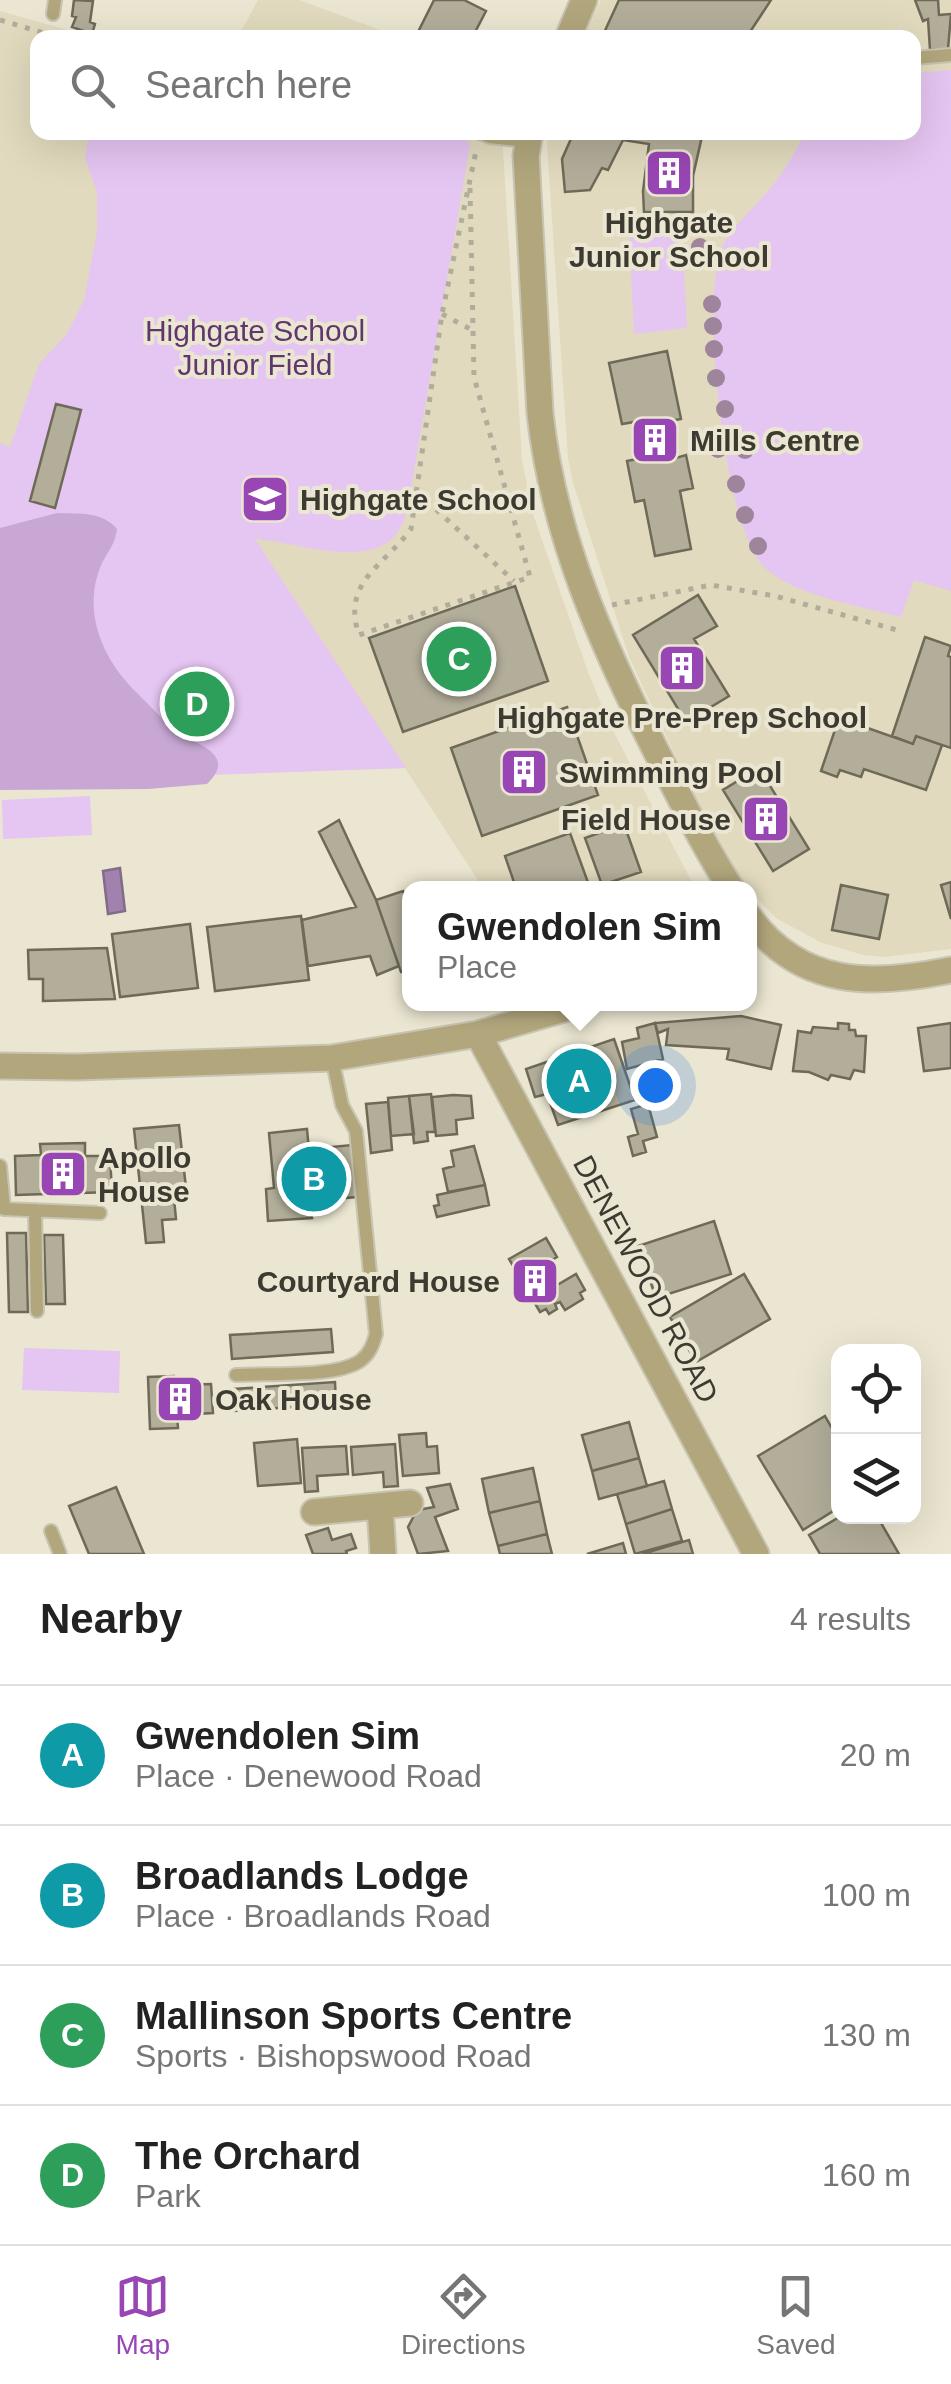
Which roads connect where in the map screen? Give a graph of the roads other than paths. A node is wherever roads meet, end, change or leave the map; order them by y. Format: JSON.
{"nodes":[{"id":1,"x":584,"y":0,"type":"edge"},
{"id":2,"x":571,"y":30,"type":"edge"},
{"id":3,"x":951,"y":54,"type":"edge"},
{"id":4,"x":921,"y":57,"type":"edge"},
{"id":5,"x":529,"y":140,"type":"edge"},
{"id":6,"x":725,"y":881,"type":"edge"},
{"id":7,"x":761,"y":949,"type":"edge"},
{"id":8,"x":951,"y":970,"type":"edge"},
{"id":9,"x":557,"y":1011,"type":"edge"},
{"id":10,"x":478,"y":1034,"type":"junction"},
{"id":11,"x":332,"y":1058,"type":"junction"},
{"id":12,"x":0,"y":1066,"type":"edge"},
{"id":13,"x":0,"y":1166,"type":"edge"},
{"id":14,"x":34,"y":1210,"type":"junction"},
{"id":15,"x":100,"y":1212,"type":"dead end"},
{"id":16,"x":37,"y":1311,"type":"dead end"},
{"id":17,"x":236,"y":1376,"type":"dead end"},
{"id":18,"x":410,"y":1503,"type":"dead end"},
{"id":19,"x":380,"y":1506,"type":"junction"},
{"id":20,"x":314,"y":1512,"type":"dead end"},
{"id":21,"x":51,"y":1531,"type":"dead end"},
{"id":22,"x":60,"y":1554,"type":"edge"},
{"id":23,"x":382,"y":1554,"type":"edge"},
{"id":24,"x":756,"y":1554,"type":"edge"}],
"edges":[{"from":1,"to":2,"type":"street"},
{"from":3,"to":4,"type":"lane"},
{"from":5,"to":6,"type":"street"},
{"from":7,"to":8,"type":"street"},
{"from":9,"to":10,"type":"street"},
{"from":10,"to":11,"type":"street"},
{"from":10,"to":24,"type":"street","name":"DENEWOOD ROAD"},
{"from":11,"to":12,"type":"street"},
{"from":11,"to":17,"type":"lane"},
{"from":13,"to":14,"type":"lane"},
{"from":14,"to":15,"type":"lane"},
{"from":14,"to":16,"type":"lane"},
{"from":18,"to":19,"type":"street"},
{"from":19,"to":20,"type":"street"},
{"from":19,"to":23,"type":"street"},
{"from":21,"to":22,"type":"lane"}]}
